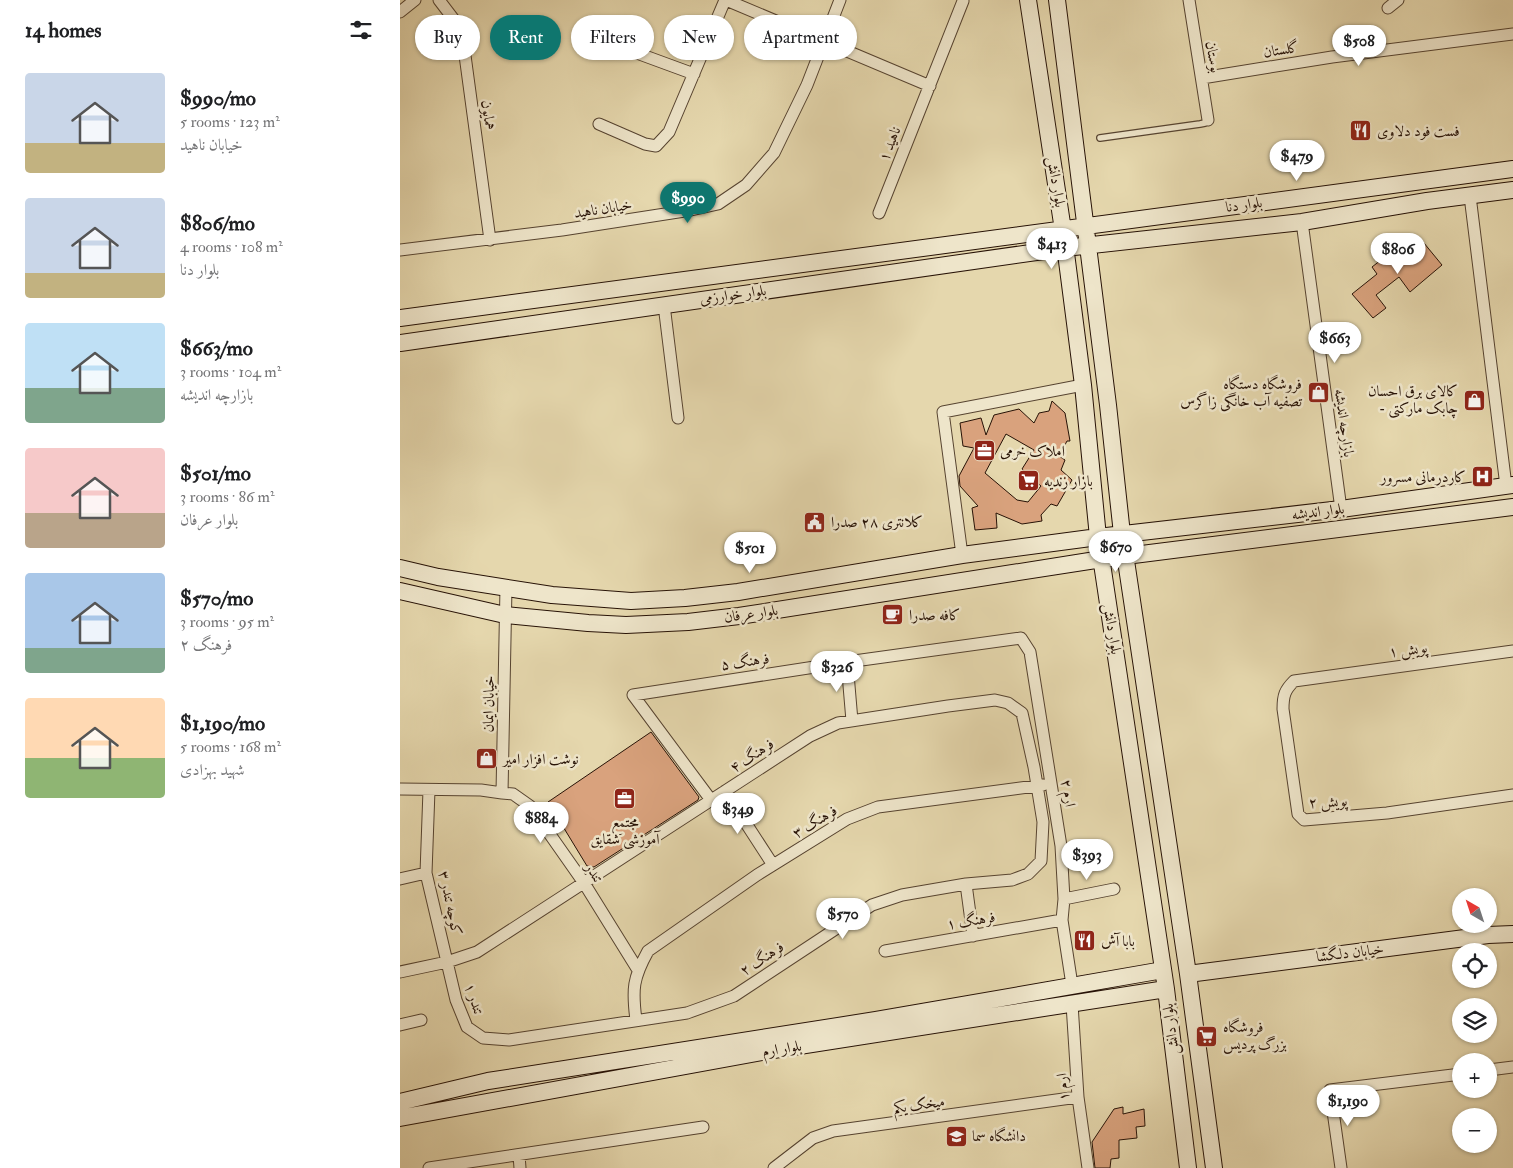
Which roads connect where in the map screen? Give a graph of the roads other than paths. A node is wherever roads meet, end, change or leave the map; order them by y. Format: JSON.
{"nodes":[{"id":1,"x":415,"y":0,"type":"edge"},
{"id":2,"x":439,"y":0,"type":"edge"},
{"id":3,"x":725,"y":0,"type":"edge"},
{"id":4,"x":840,"y":0,"type":"edge"},
{"id":5,"x":1028,"y":0,"type":"edge"},
{"id":6,"x":1057,"y":0,"type":"edge"},
{"id":7,"x":1189,"y":0,"type":"edge"},
{"id":8,"x":1398,"y":0,"type":"edge"},
{"id":9,"x":963,"y":2,"type":"dead end"},
{"id":10,"x":1388,"y":8,"type":"dead end"},
{"id":11,"x":400,"y":12,"type":"edge"},
{"id":12,"x":762,"y":15,"type":"edge"},
{"id":13,"x":834,"y":15,"type":"edge"},
{"id":14,"x":1513,"y":34,"type":"edge"},
{"id":15,"x":857,"y":54,"type":"edge"},
{"id":16,"x":654,"y":59,"type":"edge"},
{"id":17,"x":816,"y":60,"type":"edge"},
{"id":18,"x":694,"y":74,"type":"junction"},
{"id":19,"x":1202,"y":78,"type":"junction"},
{"id":20,"x":930,"y":86,"type":"junction"},
{"id":21,"x":1208,"y":120,"type":"joint"},
{"id":22,"x":600,"y":124,"type":"dead end"},
{"id":23,"x":1100,"y":138,"type":"dead end"},
{"id":24,"x":1513,"y":168,"type":"edge"},
{"id":25,"x":1513,"y":190,"type":"edge"},
{"id":26,"x":1470,"y":196,"type":"junction"},
{"id":27,"x":879,"y":214,"type":"dead end"},
{"id":28,"x":1302,"y":222,"type":"junction"},
{"id":29,"x":1085,"y":226,"type":"junction"},
{"id":30,"x":1064,"y":230,"type":"junction"},
{"id":31,"x":490,"y":240,"type":"junction"},
{"id":32,"x":1087,"y":245,"type":"junction"},
{"id":33,"x":1065,"y":248,"type":"junction"},
{"id":34,"x":400,"y":250,"type":"edge"},
{"id":35,"x":664,"y":305,"type":"junction"},
{"id":36,"x":400,"y":318,"type":"edge"},
{"id":37,"x":400,"y":343,"type":"edge"},
{"id":38,"x":1083,"y":385,"type":"junction"},
{"id":39,"x":678,"y":418,"type":"dead end"},
{"id":40,"x":1510,"y":486,"type":"edge"},
{"id":41,"x":1513,"y":507,"type":"edge"},
{"id":42,"x":1341,"y":510,"type":"junction"},
{"id":43,"x":1122,"y":534,"type":"junction"},
{"id":44,"x":1098,"y":537,"type":"junction"},
{"id":45,"x":962,"y":555,"type":"junction"},
{"id":46,"x":1126,"y":556,"type":"junction"},
{"id":47,"x":1102,"y":559,"type":"junction"},
{"id":48,"x":400,"y":568,"type":"edge"},
{"id":49,"x":506,"y":587,"type":"junction"},
{"id":50,"x":400,"y":591,"type":"edge"},
{"id":51,"x":505,"y":615,"type":"junction"},
{"id":52,"x":1022,"y":638,"type":"joint"},
{"id":53,"x":1513,"y":651,"type":"edge"},
{"id":54,"x":847,"y":662,"type":"junction"},
{"id":55,"x":1308,"y":678,"type":"joint"},
{"id":56,"x":1022,"y":713,"type":"joint"},
{"id":57,"x":852,"y":721,"type":"junction"},
{"id":58,"x":1051,"y":784,"type":"junction"},
{"id":59,"x":1037,"y":785,"type":"junction"},
{"id":60,"x":400,"y":789,"type":"edge"},
{"id":61,"x":428,"y":790,"type":"junction"},
{"id":62,"x":725,"y":791,"type":"junction"},
{"id":63,"x":502,"y":793,"type":"junction"},
{"id":64,"x":1513,"y":795,"type":"edge"},
{"id":65,"x":711,"y":800,"type":"junction"},
{"id":66,"x":774,"y":865,"type":"junction"},
{"id":67,"x":426,"y":873,"type":"junction"},
{"id":68,"x":400,"y":879,"type":"edge"},
{"id":69,"x":584,"y":883,"type":"junction"},
{"id":70,"x":966,"y":884,"type":"junction"},
{"id":71,"x":1114,"y":889,"type":"dead end"},
{"id":72,"x":1064,"y":899,"type":"junction"},
{"id":73,"x":1062,"y":920,"type":"junction"},
{"id":74,"x":1513,"y":934,"type":"edge"},
{"id":75,"x":973,"y":936,"type":"junction"},
{"id":76,"x":885,"y":951,"type":"dead end"},
{"id":77,"x":447,"y":962,"type":"junction"},
{"id":78,"x":638,"y":970,"type":"junction"},
{"id":79,"x":1163,"y":970,"type":"junction"},
{"id":80,"x":400,"y":972,"type":"edge"},
{"id":81,"x":1188,"y":974,"type":"junction"},
{"id":82,"x":1133,"y":975,"type":"junction"},
{"id":83,"x":1072,"y":985,"type":"junction"},
{"id":84,"x":1166,"y":989,"type":"junction"},
{"id":85,"x":1133,"y":994,"type":"junction"},
{"id":86,"x":1072,"y":1004,"type":"junction"},
{"id":87,"x":421,"y":1020,"type":"dead end"},
{"id":88,"x":636,"y":1020,"type":"junction"},
{"id":89,"x":400,"y":1025,"type":"edge"},
{"id":90,"x":482,"y":1038,"type":"joint"},
{"id":91,"x":652,"y":1063,"type":"junction"},
{"id":92,"x":1513,"y":1067,"type":"edge"},
{"id":93,"x":1497,"y":1069,"type":"edge"},
{"id":94,"x":1452,"y":1075,"type":"edge"},
{"id":95,"x":1078,"y":1097,"type":"junction"},
{"id":96,"x":400,"y":1102,"type":"edge"},
{"id":97,"x":400,"y":1118,"type":"edge"},
{"id":98,"x":703,"y":1127,"type":"dead end"},
{"id":99,"x":518,"y":1155,"type":"junction"},
{"id":100,"x":429,"y":1168,"type":"edge"},
{"id":101,"x":520,"y":1168,"type":"edge"},
{"id":102,"x":774,"y":1168,"type":"edge"},
{"id":103,"x":1088,"y":1168,"type":"edge"},
{"id":104,"x":1188,"y":1168,"type":"edge"},
{"id":105,"x":1214,"y":1168,"type":"edge"},
{"id":106,"x":1341,"y":1168,"type":"edge"}],
"edges":[{"from":1,"to":11,"type":"street"},
{"from":2,"to":31,"type":"street","name":"همایون"},
{"from":3,"to":12,"type":"street"},
{"from":3,"to":18,"type":"street"},
{"from":4,"to":13,"type":"street","name":"خیابان ناهید"},
{"from":5,"to":30,"type":"main road","name":"بلوار دانش"},
{"from":6,"to":29,"type":"main road","name":"بلوار دانش"},
{"from":7,"to":19,"type":"street","name":"بوستان"},
{"from":8,"to":10,"type":"street"},
{"from":9,"to":20,"type":"street","name":"ناهید ۱"},
{"from":14,"to":19,"type":"street","name":"گلستان"},
{"from":15,"to":20,"type":"street"},
{"from":16,"to":18,"type":"street"},
{"from":17,"to":31,"type":"street","name":"خیابان ناهید"},
{"from":18,"to":22,"type":"street"},
{"from":19,"to":21,"type":"street","name":"بوستان"},
{"from":20,"to":27,"type":"street","name":"ناهید ۱"},
{"from":21,"to":23,"type":"lane"},
{"from":24,"to":29,"type":"main road","name":"بلوار دنا"},
{"from":25,"to":26,"type":"main road","name":"بلوار دنا"},
{"from":26,"to":28,"type":"main road","name":"بلوار دنا"},
{"from":26,"to":40,"type":"street"},
{"from":28,"to":32,"type":"main road","name":"بلوار دنا"},
{"from":28,"to":42,"type":"street","name":"بازارچه اندیشه"},
{"from":29,"to":30,"type":"main road","name":"بلوار دنا"},
{"from":29,"to":32,"type":"main road","name":"بلوار دانش"},
{"from":30,"to":33,"type":"main road","name":"بلوار دانش"},
{"from":30,"to":36,"type":"main road","name":"بلوار خوارزمی"},
{"from":31,"to":34,"type":"street","name":"خیابان ناهید"},
{"from":32,"to":33,"type":"main road","name":"بلوار دنا"},
{"from":32,"to":43,"type":"main road","name":"بلوار دانش"},
{"from":33,"to":35,"type":"main road","name":"بلوار خوارزمی"},
{"from":33,"to":38,"type":"main road","name":"بلوار دانش"},
{"from":35,"to":37,"type":"main road","name":"بلوار خوارزمی"},
{"from":35,"to":39,"type":"street"},
{"from":38,"to":44,"type":"main road","name":"بلوار دانش"},
{"from":38,"to":45,"type":"street"},
{"from":40,"to":42,"type":"main road","name":"بلوار اندیشه"},
{"from":41,"to":46,"type":"main road","name":"بلوار اندیشه"},
{"from":42,"to":43,"type":"main road","name":"بلوار اندیشه"},
{"from":43,"to":44,"type":"main road","name":"بلوار اندیشه"},
{"from":43,"to":46,"type":"main road","name":"بلوار دانش"},
{"from":44,"to":45,"type":"main road","name":"بلوار عرفان"},
{"from":44,"to":47,"type":"main road","name":"بلوار دانش"},
{"from":45,"to":49,"type":"main road","name":"بلوار عرفان"},
{"from":46,"to":47,"type":"main road","name":"بلوار اندیشه"},
{"from":46,"to":81,"type":"main road","name":"بلوار دانش"},
{"from":47,"to":51,"type":"main road","name":"بلوار عرفان"},
{"from":47,"to":79,"type":"main road","name":"بلوار دانش"},
{"from":48,"to":49,"type":"main road","name":"بلوار عرفان"},
{"from":49,"to":51,"type":"street","name":"خیابان ایمان"},
{"from":50,"to":51,"type":"main road","name":"بلوار عرفان"},
{"from":51,"to":63,"type":"street","name":"خیابان ایمان"},
{"from":52,"to":54,"type":"street","name":"فرهنگ ۵"},
{"from":52,"to":58,"type":"street","name":"ارم ۲"},
{"from":53,"to":55,"type":"street","name":"پویش ۱"},
{"from":54,"to":57,"type":"street"},
{"from":54,"to":65,"type":"street","name":"فرهنگ ۵"},
{"from":55,"to":64,"type":"street","name":"پویش ۲"},
{"from":56,"to":57,"type":"street","name":"فرهنگ ۴"},
{"from":56,"to":59,"type":"street","name":"فرهنگ ۲"},
{"from":57,"to":62,"type":"street","name":"فرهنگ ۴"},
{"from":58,"to":59,"type":"street","name":"فرهنگ ۳"},
{"from":58,"to":72,"type":"street","name":"ارم ۲"},
{"from":59,"to":66,"type":"street","name":"فرهنگ ۳"},
{"from":59,"to":70,"type":"street","name":"فرهنگ ۲"},
{"from":60,"to":61,"type":"street","name":"تندر"},
{"from":61,"to":63,"type":"street","name":"تندر"},
{"from":61,"to":67,"type":"street","name":"کوچه تندر ۳"},
{"from":62,"to":65,"type":"street","name":"فرهنگ ۴"},
{"from":62,"to":66,"type":"street"},
{"from":63,"to":69,"type":"street","name":"تندر"},
{"from":65,"to":69,"type":"street","name":"فرهنگ ۴"},
{"from":66,"to":78,"type":"street","name":"فرهنگ ۳"},
{"from":67,"to":68,"type":"street"},
{"from":67,"to":77,"type":"street","name":"کوچه تندر ۳"},
{"from":69,"to":77,"type":"street","name":"فرهنگ ۴"},
{"from":69,"to":78,"type":"street","name":"تندر"},
{"from":70,"to":75,"type":"street"},
{"from":70,"to":88,"type":"street","name":"فرهنگ ۲"},
{"from":71,"to":72,"type":"street"},
{"from":72,"to":73,"type":"street","name":"ارم ۲"},
{"from":73,"to":75,"type":"street","name":"فرهنگ ۱"},
{"from":73,"to":83,"type":"street","name":"ارم ۲"},
{"from":74,"to":81,"type":"main road","name":"خیابان دلگشا"},
{"from":75,"to":76,"type":"street","name":"فرهنگ ۱"},
{"from":77,"to":80,"type":"street","name":"فرهنگ ۴"},
{"from":77,"to":90,"type":"street","name":"تندر ۱"},
{"from":78,"to":88,"type":"street","name":"فرهنگ ۳"},
{"from":79,"to":82,"type":"main road","name":"بلوار ارم"},
{"from":79,"to":84,"type":"main road","name":"بلوار دانش"},
{"from":81,"to":105,"type":"main road","name":"بلوار دانش"},
{"from":82,"to":83,"type":"main road","name":"بلوار ارم"},
{"from":82,"to":85,"type":"main road"},
{"from":83,"to":91,"type":"main road","name":"بلوار ارم"},
{"from":84,"to":85,"type":"main road","name":"بلوار ارم"},
{"from":84,"to":104,"type":"main road","name":"بلوار دانش"},
{"from":85,"to":86,"type":"main road","name":"بلوار ارم"},
{"from":86,"to":91,"type":"main road","name":"بلوار ارم"},
{"from":86,"to":95,"type":"street","name":"ارم ۱"},
{"from":87,"to":89,"type":"street"},
{"from":88,"to":90,"type":"street","name":"فرهنگ ۲"},
{"from":91,"to":96,"type":"main road","name":"بلوار ارم"},
{"from":91,"to":97,"type":"main road","name":"بلوار ارم"},
{"from":92,"to":93,"type":"street"},
{"from":94,"to":106,"type":"street"},
{"from":95,"to":102,"type":"street","name":"میخک یکم"},
{"from":95,"to":103,"type":"street","name":"ارم ۱"},
{"from":98,"to":99,"type":"street"},
{"from":99,"to":100,"type":"street"},
{"from":99,"to":101,"type":"street"}]}
